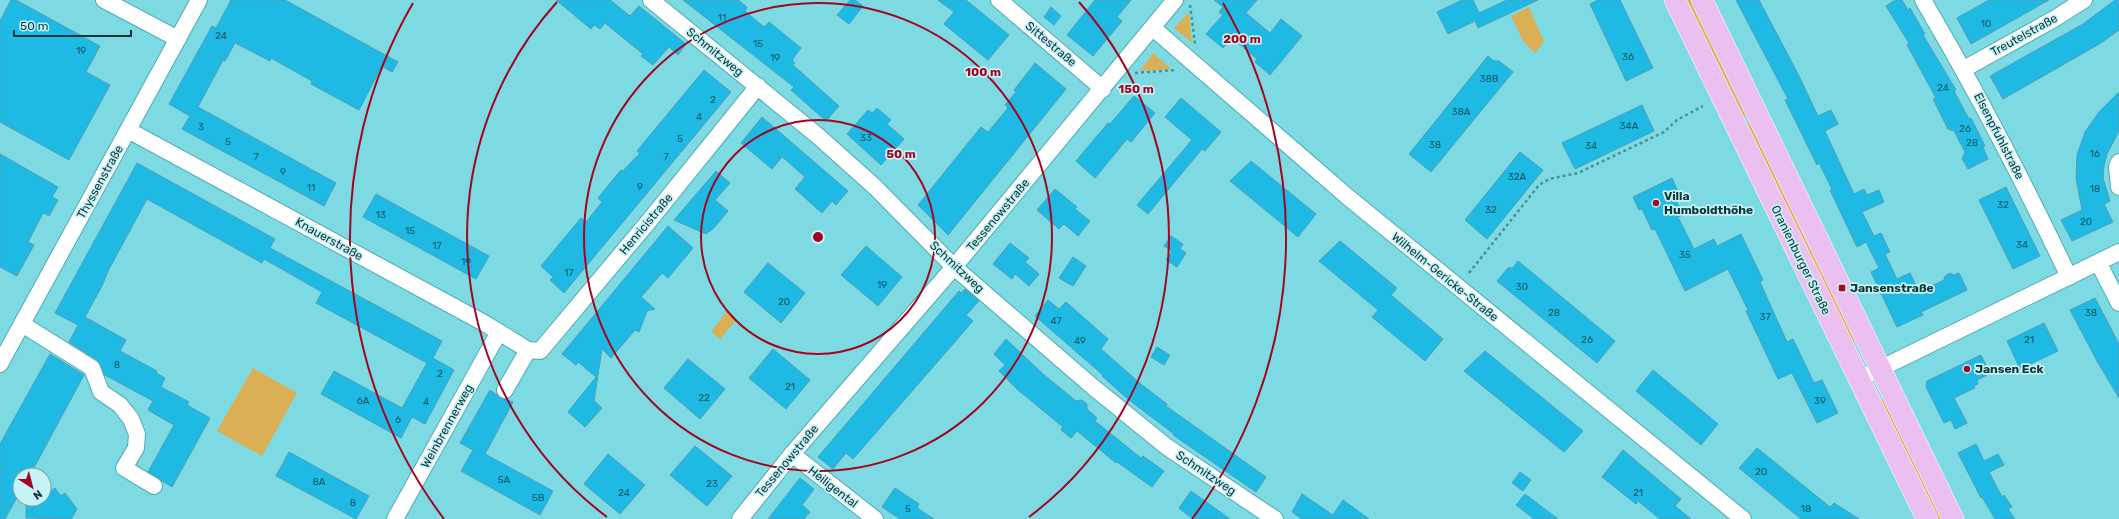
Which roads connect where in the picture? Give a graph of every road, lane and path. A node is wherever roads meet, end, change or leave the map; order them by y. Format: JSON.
{"nodes":[{"id":1,"x":104,"y":0,"type":"edge"},
{"id":2,"x":199,"y":0,"type":"edge"},
{"id":3,"x":651,"y":0,"type":"edge"},
{"id":4,"x":999,"y":0,"type":"edge"},
{"id":5,"x":1675,"y":0,"type":"edge"},
{"id":6,"x":1702,"y":0,"type":"edge"},
{"id":7,"x":1923,"y":0,"type":"edge"},
{"id":8,"x":2084,"y":0,"type":"edge"},
{"id":9,"x":1183,"y":2,"type":"edge"},
{"id":10,"x":1153,"y":28,"type":"junction"},
{"id":11,"x":178,"y":39,"type":"junction"},
{"id":12,"x":1195,"y":48,"type":"dead end"},
{"id":13,"x":1964,"y":69,"type":"junction"},
{"id":14,"x":1176,"y":70,"type":"dead end"},
{"id":15,"x":1133,"y":73,"type":"dead end"},
{"id":16,"x":758,"y":86,"type":"junction"},
{"id":17,"x":1103,"y":89,"type":"junction"},
{"id":18,"x":1704,"y":106,"type":"dead end"},
{"id":19,"x":128,"y":130,"type":"junction"},
{"id":20,"x":2119,"y":162,"type":"edge"},
{"id":21,"x":2119,"y":187,"type":"edge"},
{"id":22,"x":2119,"y":252,"type":"edge"},
{"id":23,"x":2098,"y":262,"type":"junction"},
{"id":24,"x":954,"y":266,"type":"junction"},
{"id":25,"x":1469,"y":273,"type":"dead end"},
{"id":26,"x":2069,"y":277,"type":"junction"},
{"id":27,"x":2119,"y":303,"type":"edge"},
{"id":28,"x":22,"y":324,"type":"junction"},
{"id":29,"x":499,"y":332,"type":"junction"},
{"id":30,"x":534,"y":350,"type":"junction"},
{"id":31,"x":0,"y":364,"type":"edge"},
{"id":32,"x":1881,"y":368,"type":"junction"},
{"id":33,"x":1859,"y":379,"type":"junction"},
{"id":34,"x":505,"y":390,"type":"dead end"},
{"id":35,"x":792,"y":454,"type":"junction"},
{"id":36,"x":154,"y":486,"type":"dead end"},
{"id":37,"x":395,"y":519,"type":"edge"},
{"id":38,"x":740,"y":519,"type":"edge"},
{"id":39,"x":875,"y":519,"type":"edge"},
{"id":40,"x":1275,"y":519,"type":"edge"},
{"id":41,"x":1743,"y":519,"type":"edge"},
{"id":42,"x":1927,"y":519,"type":"edge"},
{"id":43,"x":1953,"y":519,"type":"edge"}],
"edges":[{"from":1,"to":11,"type":"street"},
{"from":2,"to":11,"type":"street","name":"Thyssenstraße"},
{"from":3,"to":16,"type":"street","name":"Schmitzweg"},
{"from":4,"to":17,"type":"street","name":"Sittestraße"},
{"from":5,"to":33,"type":"main road","name":"Oranienburger Straße"},
{"from":6,"to":32,"type":"main road","name":"Oranienburger Straße"},
{"from":7,"to":13,"type":"street","name":"Elsenpfuhlstraße"},
{"from":8,"to":13,"type":"street","name":"Treutelstraße"},
{"from":9,"to":10,"type":"street","name":"Tessenowstraße"},
{"from":9,"to":12,"type":"path"},
{"from":10,"to":17,"type":"street","name":"Tessenowstraße"},
{"from":10,"to":41,"type":"street","name":"Wilhelm-Gericke-Straße"},
{"from":11,"to":19,"type":"street","name":"Thyssenstraße"},
{"from":13,"to":26,"type":"street","name":"Elsenpfuhlstraße"},
{"from":14,"to":15,"type":"path"},
{"from":16,"to":24,"type":"street","name":"Schmitzweg"},
{"from":16,"to":30,"type":"street","name":"Henricistraße"},
{"from":17,"to":24,"type":"street","name":"Tessenowstraße"},
{"from":18,"to":25,"type":"path"},
{"from":19,"to":28,"type":"street","name":"Thyssenstraße"},
{"from":19,"to":29,"type":"street","name":"Knauerstraße"},
{"from":20,"to":21,"type":"street"},
{"from":22,"to":23,"type":"street"},
{"from":23,"to":26,"type":"street"},
{"from":23,"to":27,"type":"street"},
{"from":24,"to":35,"type":"street","name":"Tessenowstraße"},
{"from":24,"to":40,"type":"street","name":"Schmitzweg"},
{"from":26,"to":32,"type":"street"},
{"from":28,"to":31,"type":"street","name":"Thyssenstraße"},
{"from":28,"to":36,"type":"street"},
{"from":29,"to":30,"type":"street","name":"Knauerstraße"},
{"from":29,"to":37,"type":"street","name":"Weinbrennerweg"},
{"from":30,"to":34,"type":"street","name":"Henricistraße"},
{"from":32,"to":33,"type":"street"},
{"from":32,"to":43,"type":"main road","name":"Oranienburger Straße"},
{"from":33,"to":42,"type":"main road","name":"Oranienburger Straße"},
{"from":35,"to":38,"type":"street","name":"Tessenowstraße"},
{"from":35,"to":39,"type":"street","name":"Heiligental"}]}
